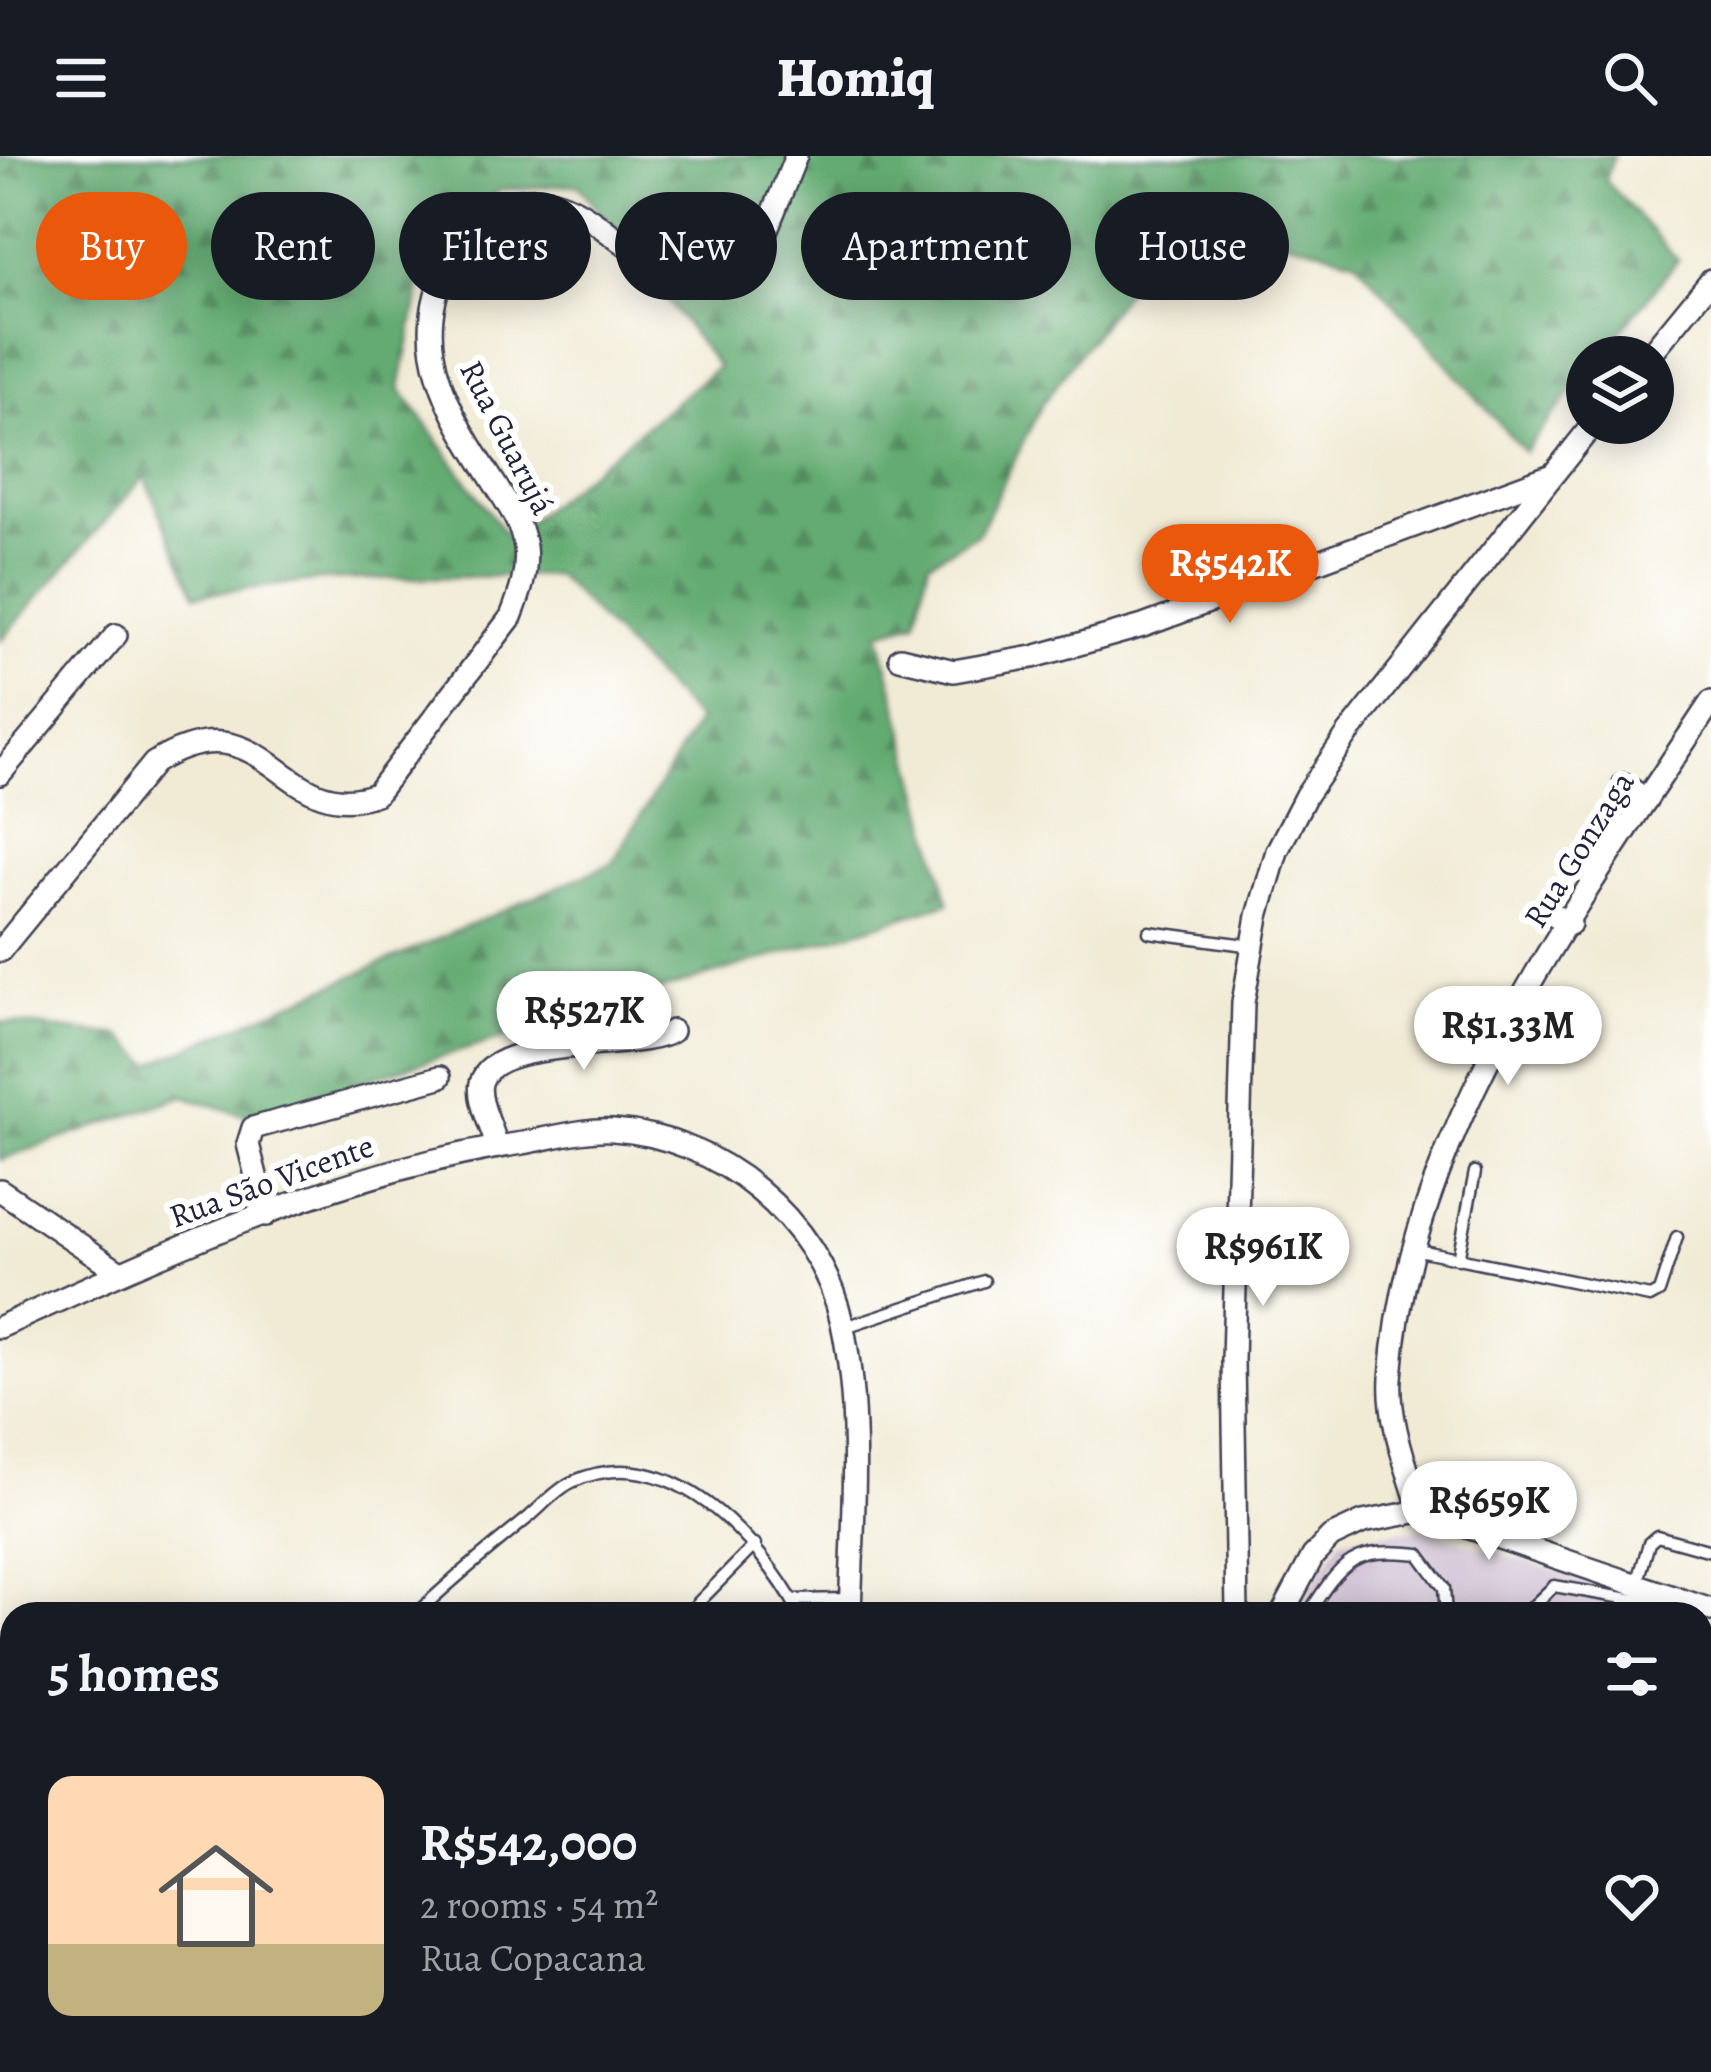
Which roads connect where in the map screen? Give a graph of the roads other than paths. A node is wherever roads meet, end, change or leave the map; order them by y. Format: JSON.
{"nodes":[{"id":1,"x":796,"y":156,"type":"edge"},
{"id":2,"x":1711,"y":280,"type":"edge"},
{"id":3,"x":1665,"y":336,"type":"edge"},
{"id":4,"x":1577,"y":444,"type":"edge"},
{"id":5,"x":1550,"y":476,"type":"junction"},
{"id":6,"x":116,"y":635,"type":"dead end"},
{"id":7,"x":900,"y":658,"type":"dead end"},
{"id":8,"x":1711,"y":703,"type":"edge"},
{"id":9,"x":0,"y":774,"type":"edge"},
{"id":10,"x":1624,"y":784,"type":"dead end"},
{"id":11,"x":1646,"y":800,"type":"junction"},
{"id":12,"x":1546,"y":910,"type":"dead end"},
{"id":13,"x":1570,"y":924,"type":"junction"},
{"id":14,"x":1149,"y":932,"type":"dead end"},
{"id":15,"x":1252,"y":946,"type":"junction"},
{"id":16,"x":0,"y":951,"type":"edge"},
{"id":17,"x":672,"y":1031,"type":"dead end"},
{"id":18,"x":440,"y":1077,"type":"dead end"},
{"id":19,"x":497,"y":1147,"type":"junction"},
{"id":20,"x":1475,"y":1172,"type":"dead end"},
{"id":21,"x":0,"y":1190,"type":"edge"},
{"id":22,"x":266,"y":1215,"type":"junction"},
{"id":23,"x":1677,"y":1237,"type":"dead end"},
{"id":24,"x":1414,"y":1250,"type":"junction"},
{"id":25,"x":1458,"y":1259,"type":"junction"},
{"id":26,"x":120,"y":1273,"type":"junction"},
{"id":27,"x":984,"y":1281,"type":"dead end"},
{"id":28,"x":0,"y":1327,"type":"edge"},
{"id":29,"x":842,"y":1328,"type":"junction"},
{"id":30,"x":1420,"y":1511,"type":"junction"},
{"id":31,"x":755,"y":1545,"type":"junction"},
{"id":32,"x":1711,"y":1551,"type":"edge"},
{"id":33,"x":1638,"y":1581,"type":"junction"},
{"id":34,"x":792,"y":1600,"type":"joint"},
{"id":35,"x":430,"y":1602,"type":"edge"},
{"id":36,"x":699,"y":1602,"type":"edge"},
{"id":37,"x":811,"y":1602,"type":"edge"},
{"id":38,"x":850,"y":1602,"type":"edge"},
{"id":39,"x":1237,"y":1602,"type":"edge"},
{"id":40,"x":1288,"y":1602,"type":"edge"},
{"id":41,"x":1317,"y":1602,"type":"edge"},
{"id":42,"x":1445,"y":1602,"type":"edge"},
{"id":43,"x":1537,"y":1602,"type":"edge"},
{"id":44,"x":1632,"y":1602,"type":"edge"},
{"id":45,"x":1691,"y":1602,"type":"edge"}],
"edges":[{"from":1,"to":16,"type":"street","name":"Rua Guarujá"},
{"from":2,"to":3,"type":"street"},
{"from":4,"to":5,"type":"street"},
{"from":5,"to":7,"type":"street"},
{"from":5,"to":15,"type":"street"},
{"from":6,"to":9,"type":"street"},
{"from":8,"to":11,"type":"street","name":"Rua Gonzaga"},
{"from":10,"to":11,"type":"street"},
{"from":11,"to":13,"type":"street","name":"Rua Gonzaga"},
{"from":12,"to":13,"type":"street"},
{"from":13,"to":24,"type":"street","name":"Rua Gonzaga"},
{"from":14,"to":15,"type":"lane"},
{"from":15,"to":39,"type":"street"},
{"from":17,"to":19,"type":"street"},
{"from":18,"to":22,"type":"street"},
{"from":19,"to":22,"type":"street","name":"Rua São Vicente"},
{"from":19,"to":29,"type":"street","name":"Rua São Vicente"},
{"from":20,"to":25,"type":"lane"},
{"from":21,"to":26,"type":"street"},
{"from":22,"to":26,"type":"street","name":"Rua São Vicente"},
{"from":23,"to":25,"type":"lane"},
{"from":24,"to":25,"type":"lane"},
{"from":24,"to":30,"type":"street","name":"Rua Gonzaga"},
{"from":26,"to":28,"type":"street","name":"Rua São Vicente"},
{"from":27,"to":29,"type":"lane"},
{"from":29,"to":38,"type":"street","name":"Rua São Vicente"},
{"from":30,"to":33,"type":"street"},
{"from":30,"to":40,"type":"street"},
{"from":31,"to":34,"type":"lane"},
{"from":31,"to":35,"type":"lane"},
{"from":31,"to":36,"type":"lane"},
{"from":32,"to":33,"type":"lane"},
{"from":33,"to":45,"type":"street"},
{"from":34,"to":37,"type":"lane"},
{"from":41,"to":42,"type":"lane"},
{"from":43,"to":44,"type":"lane"}]}
